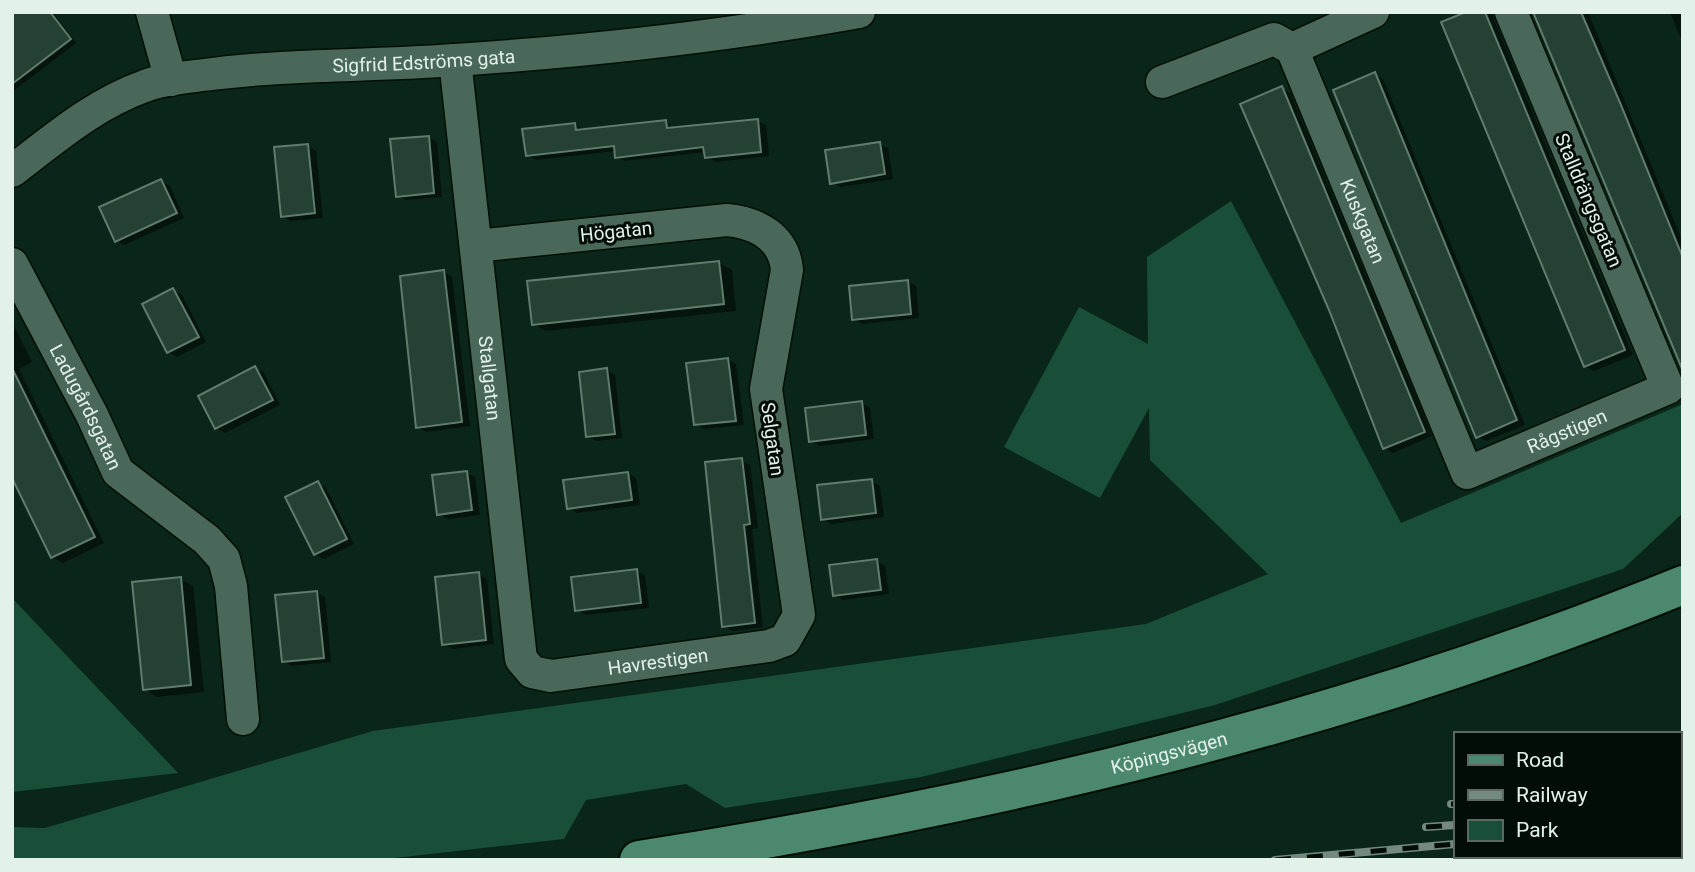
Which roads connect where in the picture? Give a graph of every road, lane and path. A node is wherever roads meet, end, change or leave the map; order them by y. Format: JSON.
{"nodes":[{"id":1,"x":152,"y":12,"type":"edge"},
{"id":2,"x":859,"y":12,"type":"edge"},
{"id":3,"x":1373,"y":12,"type":"edge"},
{"id":4,"x":1511,"y":12,"type":"edge"},
{"id":5,"x":1292,"y":50,"type":"junction"},
{"id":6,"x":456,"y":60,"type":"junction"},
{"id":7,"x":170,"y":79,"type":"junction"},
{"id":8,"x":1162,"y":82,"type":"dead end"},
{"id":9,"x":12,"y":171,"type":"edge"},
{"id":10,"x":756,"y":226,"type":"joint"},
{"id":11,"x":476,"y":246,"type":"junction"},
{"id":12,"x":12,"y":264,"type":"edge"},
{"id":13,"x":1668,"y":388,"type":"joint"},
{"id":14,"x":1467,"y":473,"type":"joint"},
{"id":15,"x":1683,"y":585,"type":"edge"},
{"id":16,"x":764,"y":647,"type":"joint"},
{"id":17,"x":551,"y":676,"type":"joint"},
{"id":18,"x":243,"y":719,"type":"dead end"},
{"id":19,"x":639,"y":860,"type":"edge"}],
"edges":[{"from":1,"to":7,"type":"street"},
{"from":2,"to":6,"type":"street","name":"Sigfrid Edströms gata"},
{"from":3,"to":5,"type":"street"},
{"from":4,"to":13,"type":"street","name":"Stalldrängsgatan"},
{"from":5,"to":8,"type":"street"},
{"from":5,"to":14,"type":"street","name":"Kuskgatan"},
{"from":6,"to":7,"type":"street","name":"Sigfrid Edströms gata"},
{"from":6,"to":11,"type":"street","name":"Stallgatan"},
{"from":7,"to":9,"type":"street","name":"Sigfrid Edströms gata"},
{"from":10,"to":11,"type":"street","name":"Högatan"},
{"from":10,"to":16,"type":"street","name":"Selgatan"},
{"from":11,"to":17,"type":"street","name":"Stallgatan"},
{"from":12,"to":18,"type":"street","name":"Ladugårdsgatan"},
{"from":13,"to":14,"type":"street","name":"Rågstigen"},
{"from":15,"to":19,"type":"main road","name":"Köpingsvägen"},
{"from":16,"to":17,"type":"street","name":"Havrestigen"}]}
